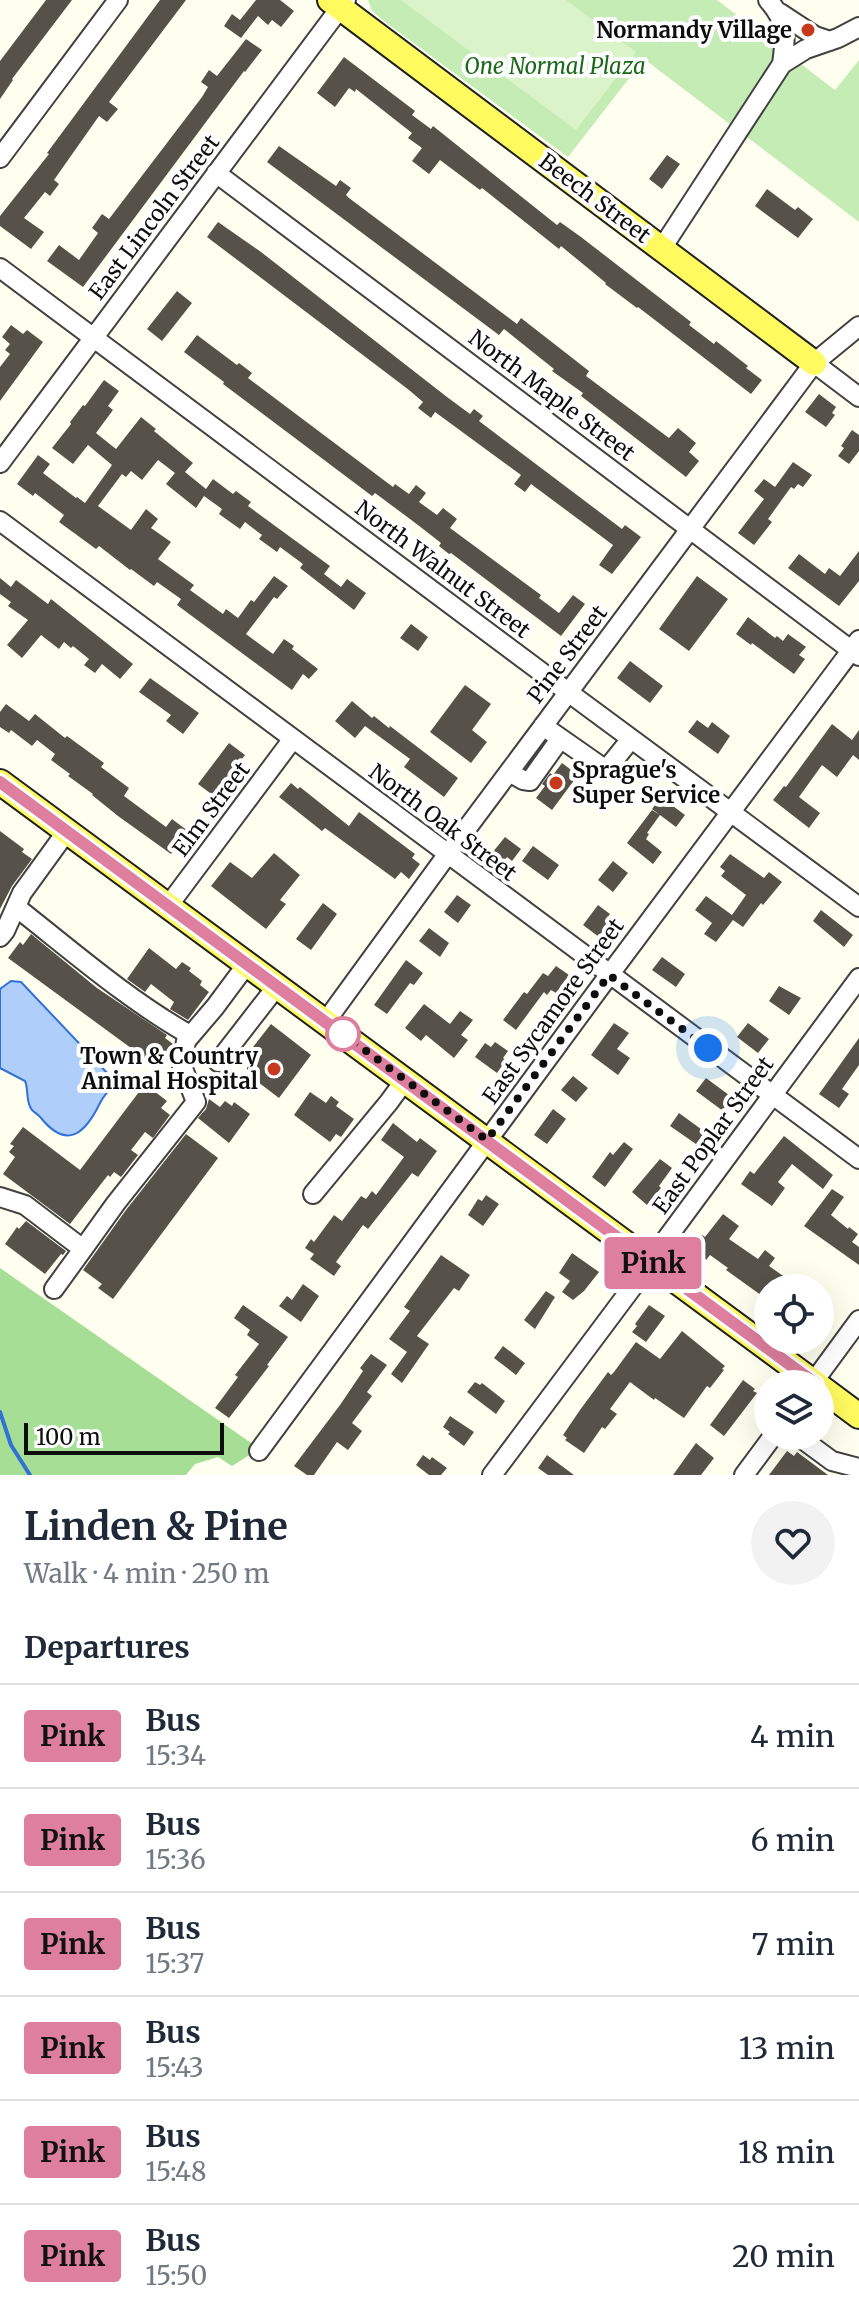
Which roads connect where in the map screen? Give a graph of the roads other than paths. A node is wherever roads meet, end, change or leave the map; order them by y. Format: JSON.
{"nodes":[{"id":1,"x":118,"y":0,"type":"edge"},
{"id":2,"x":339,"y":3,"type":"edge"},
{"id":3,"x":774,"y":7,"type":"edge"},
{"id":4,"x":859,"y":27,"type":"edge"},
{"id":5,"x":830,"y":41,"type":"junction"},
{"id":6,"x":782,"y":64,"type":"junction"},
{"id":7,"x":0,"y":158,"type":"edge"},
{"id":8,"x":216,"y":173,"type":"junction"},
{"id":9,"x":662,"y":248,"type":"junction"},
{"id":10,"x":0,"y":268,"type":"edge"},
{"id":11,"x":859,"y":326,"type":"edge"},
{"id":12,"x":94,"y":338,"type":"junction"},
{"id":13,"x":814,"y":363,"type":"junction"},
{"id":14,"x":859,"y":397,"type":"edge"},
{"id":15,"x":0,"y":463,"type":"edge"},
{"id":16,"x":0,"y":521,"type":"edge"},
{"id":17,"x":690,"y":529,"type":"junction"},
{"id":18,"x":856,"y":648,"type":"edge"},
{"id":19,"x":568,"y":692,"type":"junction"},
{"id":20,"x":543,"y":726,"type":"junction"},
{"id":21,"x":560,"y":739,"type":"junction"},
{"id":22,"x":631,"y":739,"type":"junction"},
{"id":23,"x":292,"y":740,"type":"junction"},
{"id":24,"x":509,"y":772,"type":"junction"},
{"id":25,"x":0,"y":782,"type":"edge"},
{"id":26,"x":730,"y":812,"type":"junction"},
{"id":27,"x":67,"y":831,"type":"junction"},
{"id":28,"x":447,"y":855,"type":"junction"},
{"id":29,"x":168,"y":906,"type":"junction"},
{"id":30,"x":16,"y":907,"type":"junction"},
{"id":31,"x":859,"y":907,"type":"edge"},
{"id":32,"x":0,"y":937,"type":"edge"},
{"id":33,"x":247,"y":964,"type":"junction"},
{"id":34,"x":609,"y":975,"type":"junction"},
{"id":35,"x":859,"y":978,"type":"edge"},
{"id":36,"x":277,"y":986,"type":"junction"},
{"id":37,"x":326,"y":1021,"type":"junction"},
{"id":38,"x":190,"y":1035,"type":"junction"},
{"id":39,"x":218,"y":1062,"type":"dead end"},
{"id":40,"x":405,"y":1080,"type":"junction"},
{"id":41,"x":773,"y":1095,"type":"junction"},
{"id":42,"x":487,"y":1140,"type":"junction"},
{"id":43,"x":859,"y":1159,"type":"edge"},
{"id":44,"x":313,"y":1194,"type":"dead end"},
{"id":45,"x":0,"y":1197,"type":"edge"},
{"id":46,"x":83,"y":1249,"type":"junction"},
{"id":47,"x":650,"y":1261,"type":"junction"},
{"id":48,"x":54,"y":1289,"type":"dead end"},
{"id":49,"x":859,"y":1320,"type":"edge"},
{"id":50,"x":796,"y":1370,"type":"edge"},
{"id":51,"x":825,"y":1370,"type":"edge"},
{"id":52,"x":834,"y":1398,"type":"edge"},
{"id":53,"x":859,"y":1416,"type":"edge"},
{"id":54,"x":763,"y":1450,"type":"edge"},
{"id":55,"x":817,"y":1450,"type":"edge"},
{"id":56,"x":259,"y":1451,"type":"dead end"},
{"id":57,"x":859,"y":1468,"type":"edge"},
{"id":58,"x":492,"y":1475,"type":"edge"},
{"id":59,"x":744,"y":1475,"type":"edge"}],
"edges":[{"from":1,"to":7,"type":"street"},
{"from":2,"to":8,"type":"street","name":"East Lincoln Street"},
{"from":2,"to":9,"type":"main road","name":"Beech Street"},
{"from":3,"to":5,"type":"street"},
{"from":3,"to":6,"type":"street"},
{"from":4,"to":5,"type":"street"},
{"from":5,"to":6,"type":"street"},
{"from":6,"to":9,"type":"street"},
{"from":8,"to":12,"type":"street","name":"East Lincoln Street"},
{"from":8,"to":17,"type":"street","name":"North Maple Street"},
{"from":9,"to":13,"type":"main road","name":"Beech Street"},
{"from":10,"to":12,"type":"street","name":"North Walnut Street"},
{"from":11,"to":13,"type":"street","name":"Pine Street"},
{"from":12,"to":15,"type":"street","name":"East Lincoln Street"},
{"from":12,"to":19,"type":"street","name":"North Walnut Street"},
{"from":13,"to":14,"type":"street","name":"Beech Street"},
{"from":13,"to":17,"type":"street","name":"Pine Street"},
{"from":16,"to":23,"type":"street","name":"North Oak Street"},
{"from":17,"to":18,"type":"street","name":"North Maple Street"},
{"from":17,"to":19,"type":"street","name":"Pine Street"},
{"from":18,"to":26,"type":"street","name":"East Sycamore Street"},
{"from":19,"to":20,"type":"street","name":"Pine Street"},
{"from":19,"to":22,"type":"street","name":"North Walnut Street"},
{"from":20,"to":21,"type":"street"},
{"from":20,"to":24,"type":"street","name":"Pine Street"},
{"from":21,"to":22,"type":"street"},
{"from":21,"to":24,"type":"street"},
{"from":22,"to":26,"type":"street","name":"North Walnut Street"},
{"from":23,"to":28,"type":"street","name":"North Oak Street"},
{"from":23,"to":29,"type":"street","name":"Elm Street"},
{"from":24,"to":28,"type":"street","name":"Pine Street"},
{"from":25,"to":27,"type":"main road"},
{"from":26,"to":31,"type":"street","name":"North Walnut Street"},
{"from":26,"to":34,"type":"street","name":"East Sycamore Street"},
{"from":27,"to":29,"type":"main road"},
{"from":27,"to":30,"type":"street"},
{"from":28,"to":34,"type":"street","name":"North Oak Street"},
{"from":28,"to":37,"type":"street","name":"Pine Street"},
{"from":29,"to":33,"type":"main road"},
{"from":30,"to":32,"type":"street"},
{"from":30,"to":38,"type":"street"},
{"from":33,"to":36,"type":"main road"},
{"from":33,"to":38,"type":"street"},
{"from":34,"to":41,"type":"street","name":"North Oak Street"},
{"from":34,"to":42,"type":"street","name":"East Sycamore Street"},
{"from":35,"to":41,"type":"street","name":"East Poplar Street"},
{"from":36,"to":37,"type":"main road"},
{"from":36,"to":39,"type":"street"},
{"from":37,"to":40,"type":"main road"},
{"from":38,"to":46,"type":"street"},
{"from":40,"to":42,"type":"main road"},
{"from":40,"to":44,"type":"street"},
{"from":41,"to":43,"type":"street","name":"North Oak Street"},
{"from":41,"to":47,"type":"street","name":"East Poplar Street"},
{"from":42,"to":47,"type":"main road"},
{"from":42,"to":56,"type":"street","name":"East Sycamore Street"},
{"from":45,"to":46,"type":"street"},
{"from":46,"to":48,"type":"street"},
{"from":47,"to":50,"type":"main road"},
{"from":47,"to":58,"type":"street","name":"East Poplar Street"},
{"from":49,"to":51,"type":"street"},
{"from":52,"to":53,"type":"main road"},
{"from":54,"to":59,"type":"street"},
{"from":55,"to":57,"type":"street"}]}
